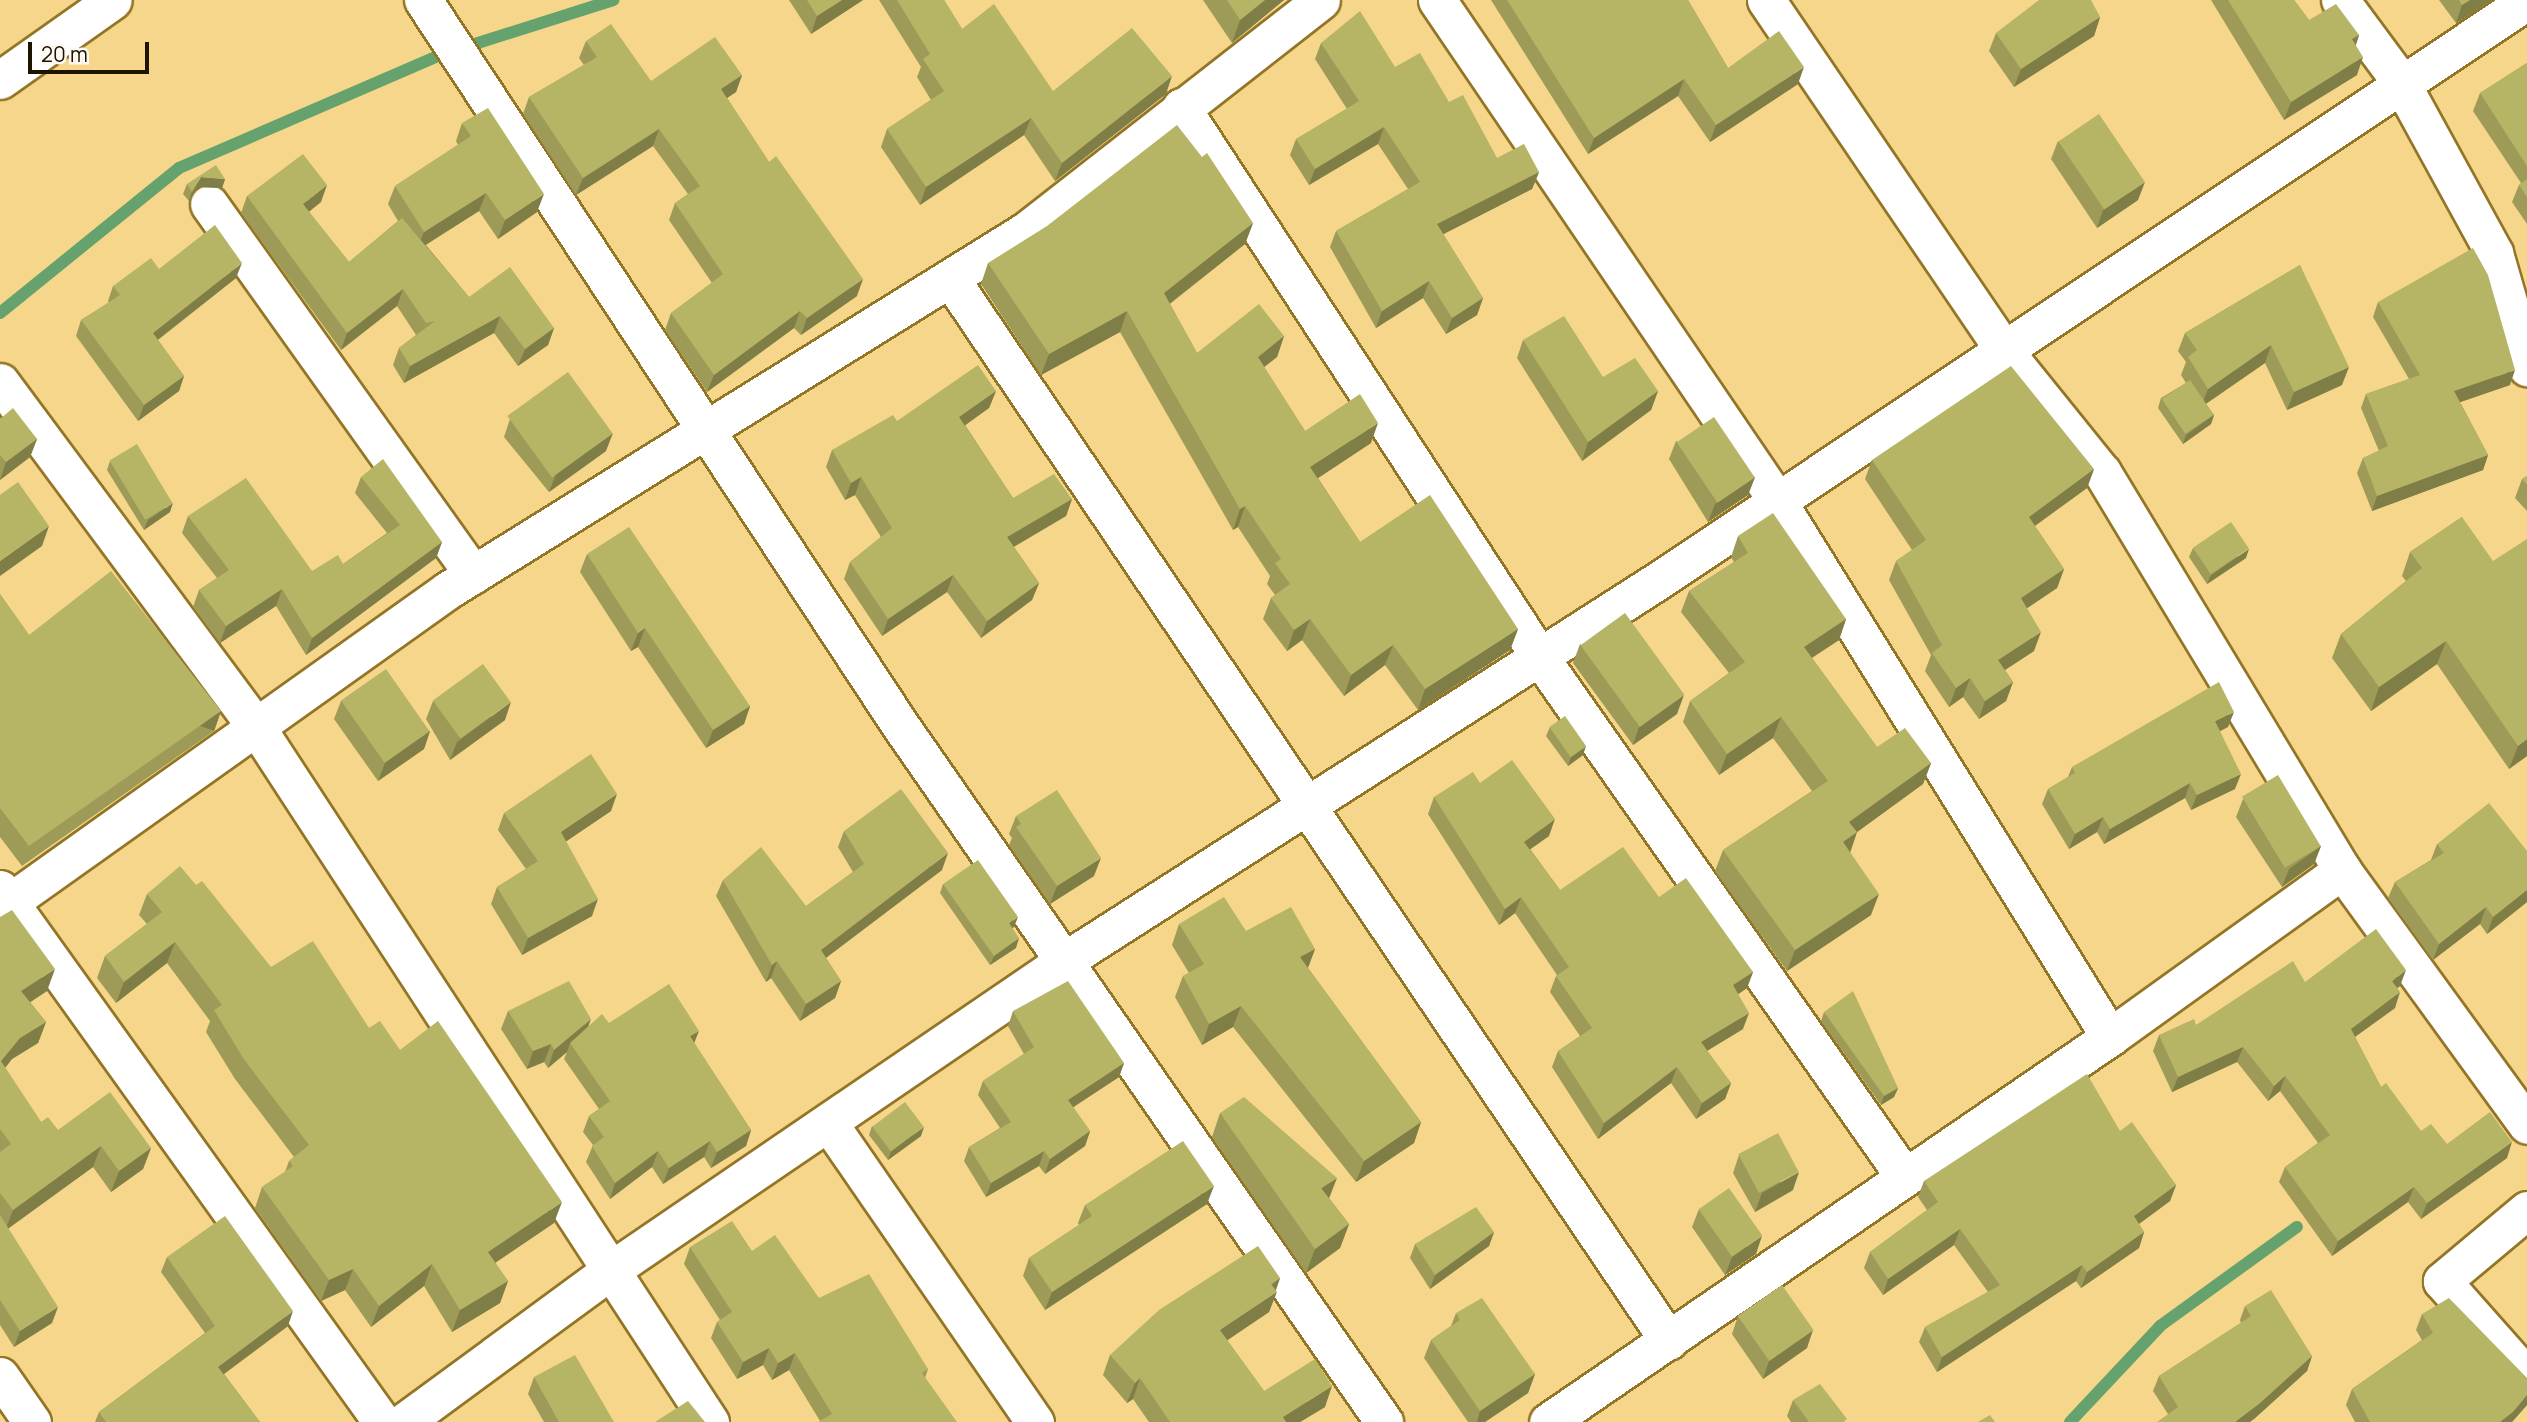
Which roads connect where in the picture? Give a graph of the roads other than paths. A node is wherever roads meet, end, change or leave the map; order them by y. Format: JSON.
{"nodes":[{"id":1,"x":113,"y":0,"type":"edge"},
{"id":2,"x":424,"y":0,"type":"edge"},
{"id":3,"x":1321,"y":0,"type":"edge"},
{"id":4,"x":1437,"y":0,"type":"edge"},
{"id":5,"x":1766,"y":0,"type":"edge"},
{"id":6,"x":2340,"y":0,"type":"edge"},
{"id":7,"x":2527,"y":1,"type":"edge"},
{"id":8,"x":0,"y":79,"type":"edge"},
{"id":9,"x":2400,"y":81,"type":"junction"},
{"id":10,"x":1181,"y":107,"type":"junction"},
{"id":11,"x":209,"y":204,"type":"dead end"},
{"id":12,"x":950,"y":278,"type":"junction"},
{"id":13,"x":2005,"y":352,"type":"junction"},
{"id":14,"x":2527,"y":367,"type":"edge"},
{"id":15,"x":0,"y":382,"type":"edge"},
{"id":16,"x":702,"y":428,"type":"junction"},
{"id":17,"x":1778,"y":502,"type":"junction"},
{"id":18,"x":472,"y":574,"type":"junction"},
{"id":19,"x":1539,"y":656,"type":"junction"},
{"id":20,"x":257,"y":728,"type":"junction"},
{"id":21,"x":1309,"y":801,"type":"junction"},
{"id":22,"x":2342,"y":870,"type":"junction"},
{"id":23,"x":3,"y":900,"type":"edge"},
{"id":24,"x":1064,"y":961,"type":"junction"},
{"id":25,"x":2110,"y":1037,"type":"junction"},
{"id":26,"x":830,"y":1125,"type":"junction"},
{"id":27,"x":2527,"y":1125,"type":"edge"},
{"id":28,"x":1904,"y":1176,"type":"junction"},
{"id":29,"x":2527,"y":1210,"type":"edge"},
{"id":30,"x":608,"y":1272,"type":"junction"},
{"id":31,"x":1669,"y":1341,"type":"junction"},
{"id":32,"x":0,"y":1376,"type":"edge"},
{"id":33,"x":2527,"y":1377,"type":"edge"},
{"id":34,"x":32,"y":1422,"type":"edge"},
{"id":35,"x":382,"y":1422,"type":"edge"},
{"id":36,"x":404,"y":1422,"type":"edge"},
{"id":37,"x":710,"y":1422,"type":"edge"},
{"id":38,"x":1035,"y":1422,"type":"edge"},
{"id":39,"x":1384,"y":1422,"type":"edge"},
{"id":40,"x":1548,"y":1422,"type":"edge"}],
"edges":[{"from":1,"to":8,"type":"street"},
{"from":2,"to":16,"type":"street"},
{"from":3,"to":10,"type":"street"},
{"from":4,"to":17,"type":"street"},
{"from":5,"to":13,"type":"street"},
{"from":6,"to":9,"type":"street"},
{"from":7,"to":9,"type":"street"},
{"from":9,"to":13,"type":"street"},
{"from":9,"to":14,"type":"street"},
{"from":10,"to":12,"type":"street"},
{"from":10,"to":19,"type":"street"},
{"from":11,"to":18,"type":"street"},
{"from":12,"to":16,"type":"street"},
{"from":12,"to":21,"type":"street"},
{"from":13,"to":17,"type":"street"},
{"from":13,"to":22,"type":"street"},
{"from":15,"to":20,"type":"street"},
{"from":16,"to":18,"type":"street"},
{"from":16,"to":24,"type":"street"},
{"from":17,"to":19,"type":"street"},
{"from":17,"to":25,"type":"street"},
{"from":18,"to":20,"type":"street"},
{"from":19,"to":21,"type":"street"},
{"from":19,"to":28,"type":"street"},
{"from":20,"to":23,"type":"street"},
{"from":20,"to":30,"type":"street"},
{"from":21,"to":24,"type":"street"},
{"from":21,"to":31,"type":"street"},
{"from":22,"to":25,"type":"street"},
{"from":22,"to":27,"type":"street"},
{"from":23,"to":35,"type":"street"},
{"from":24,"to":26,"type":"street"},
{"from":24,"to":39,"type":"street"},
{"from":25,"to":28,"type":"street"},
{"from":26,"to":30,"type":"street"},
{"from":26,"to":38,"type":"street"},
{"from":28,"to":31,"type":"street"},
{"from":29,"to":33,"type":"street"},
{"from":30,"to":36,"type":"street"},
{"from":30,"to":37,"type":"street"},
{"from":31,"to":40,"type":"street"},
{"from":32,"to":34,"type":"street"}]}
